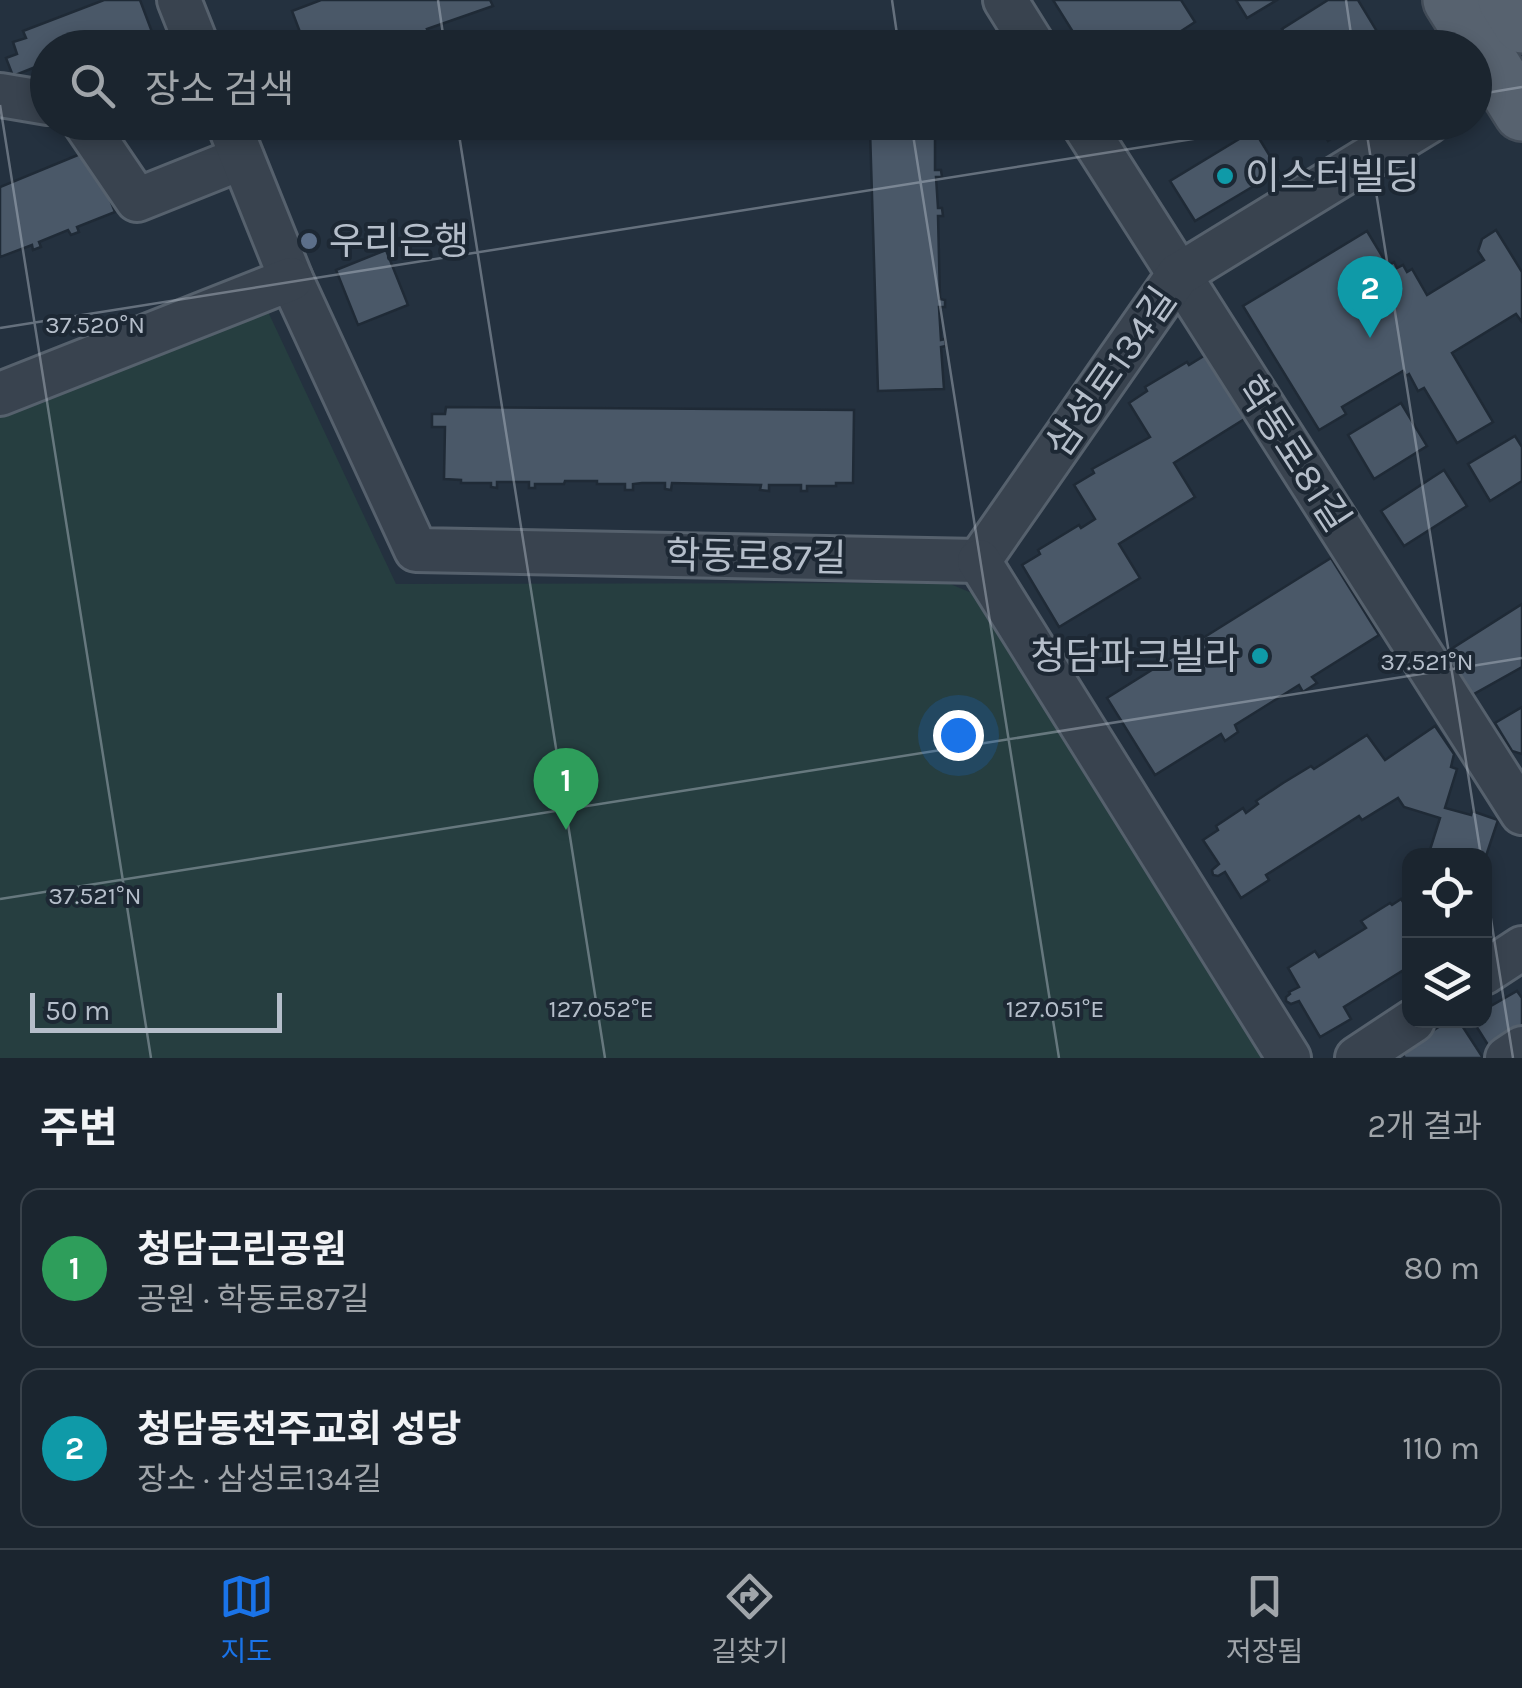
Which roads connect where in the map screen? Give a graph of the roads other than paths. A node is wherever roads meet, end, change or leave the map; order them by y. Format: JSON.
{"nodes":[{"id":1,"x":179,"y":0,"type":"edge"},
{"id":2,"x":1005,"y":0,"type":"edge"},
{"id":3,"x":1451,"y":0,"type":"edge"},
{"id":4,"x":1506,"y":0,"type":"edge"},
{"id":5,"x":1522,"y":26,"type":"edge"},
{"id":6,"x":191,"y":30,"type":"edge"},
{"id":7,"x":1024,"y":30,"type":"edge"},
{"id":8,"x":1466,"y":30,"type":"edge"},
{"id":9,"x":0,"y":95,"type":"edge"},
{"id":10,"x":30,"y":100,"type":"edge"},
{"id":11,"x":96,"y":140,"type":"edge"},
{"id":12,"x":235,"y":140,"type":"edge"},
{"id":13,"x":1093,"y":140,"type":"edge"},
{"id":14,"x":1399,"y":140,"type":"edge"},
{"id":15,"x":1178,"y":275,"type":"junction"},
{"id":16,"x":291,"y":280,"type":"junction"},
{"id":17,"x":0,"y":394,"type":"edge"},
{"id":18,"x":979,"y":561,"type":"junction"},
{"id":19,"x":1516,"y":790,"type":"edge"},
{"id":20,"x":1522,"y":948,"type":"edge"},
{"id":21,"x":1492,"y":968,"type":"edge"},
{"id":22,"x":1402,"y":1028,"type":"edge"},
{"id":23,"x":1522,"y":1048,"type":"edge"},
{"id":24,"x":1289,"y":1058,"type":"edge"},
{"id":25,"x":1357,"y":1058,"type":"edge"},
{"id":26,"x":1507,"y":1058,"type":"edge"}],
"edges":[{"from":1,"to":6,"type":"street"},
{"from":2,"to":7,"type":"street"},
{"from":3,"to":8,"type":"main road"},
{"from":4,"to":5,"type":"main road"},
{"from":9,"to":10,"type":"street"},
{"from":11,"to":12,"type":"street"},
{"from":12,"to":16,"type":"street","name":"학동로87길"},
{"from":13,"to":15,"type":"street","name":"학동로81길"},
{"from":14,"to":15,"type":"street","name":"삼성로134길"},
{"from":15,"to":18,"type":"street","name":"삼성로134길"},
{"from":15,"to":19,"type":"street","name":"학동로81길"},
{"from":16,"to":17,"type":"street"},
{"from":16,"to":18,"type":"street","name":"학동로87길"},
{"from":18,"to":24,"type":"street"},
{"from":20,"to":21,"type":"street"},
{"from":22,"to":25,"type":"street"},
{"from":23,"to":26,"type":"street"}]}
